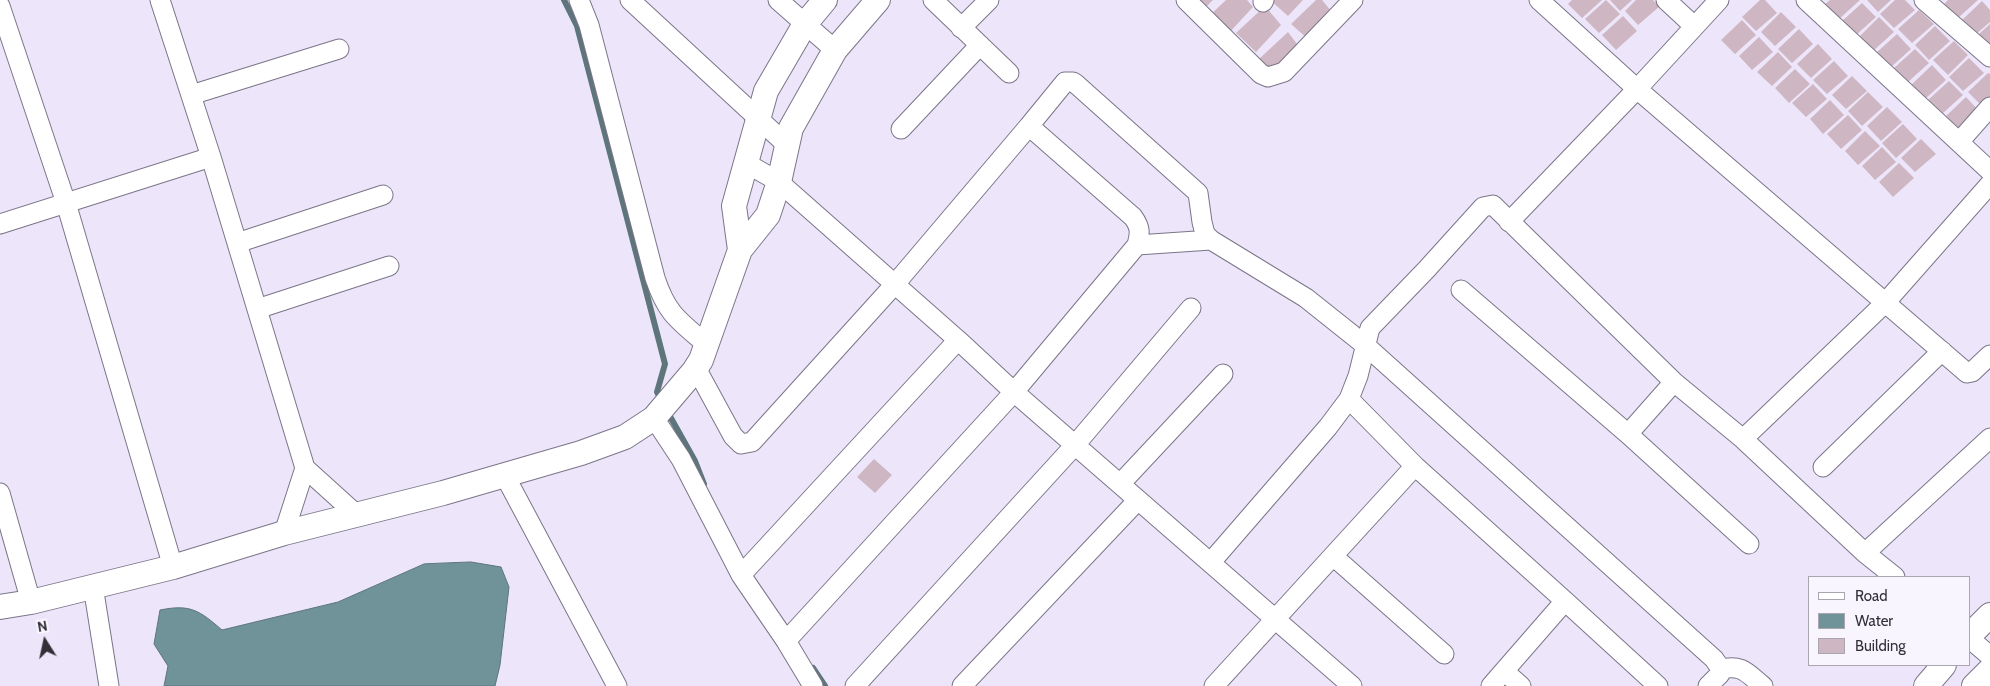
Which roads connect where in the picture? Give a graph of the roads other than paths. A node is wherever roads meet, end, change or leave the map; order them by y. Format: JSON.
{"nodes":[{"id":1,"x":160,"y":0,"type":"edge"},
{"id":2,"x":579,"y":0,"type":"edge"},
{"id":3,"x":630,"y":0,"type":"edge"},
{"id":4,"x":778,"y":0,"type":"edge"},
{"id":5,"x":825,"y":0,"type":"edge"},
{"id":6,"x":878,"y":0,"type":"edge"},
{"id":7,"x":933,"y":0,"type":"edge"},
{"id":8,"x":989,"y":0,"type":"edge"},
{"id":9,"x":1186,"y":0,"type":"edge"},
{"id":10,"x":1353,"y":0,"type":"edge"},
{"id":11,"x":1539,"y":0,"type":"edge"},
{"id":12,"x":1666,"y":0,"type":"edge"},
{"id":13,"x":1719,"y":0,"type":"edge"},
{"id":14,"x":1806,"y":0,"type":"edge"},
{"id":15,"x":1924,"y":0,"type":"edge"},
{"id":16,"x":0,"y":6,"type":"edge"},
{"id":17,"x":804,"y":24,"type":"junction"},
{"id":18,"x":1694,"y":26,"type":"junction"},
{"id":19,"x":962,"y":28,"type":"junction"},
{"id":20,"x":980,"y":45,"type":"junction"},
{"id":21,"x":339,"y":49,"type":"dead end"},
{"id":22,"x":835,"y":50,"type":"junction"},
{"id":23,"x":1990,"y":57,"type":"edge"},
{"id":24,"x":1010,"y":73,"type":"dead end"},
{"id":25,"x":1637,"y":90,"type":"junction"},
{"id":26,"x":191,"y":95,"type":"junction"},
{"id":27,"x":1990,"y":107,"type":"edge"},
{"id":28,"x":758,"y":119,"type":"junction"},
{"id":29,"x":1029,"y":126,"type":"junction"},
{"id":30,"x":901,"y":129,"type":"dead end"},
{"id":31,"x":1959,"y":142,"type":"junction"},
{"id":32,"x":787,"y":144,"type":"junction"},
{"id":33,"x":211,"y":157,"type":"junction"},
{"id":34,"x":746,"y":163,"type":"junction"},
{"id":35,"x":1990,"y":171,"type":"edge"},
{"id":36,"x":779,"y":182,"type":"junction"},
{"id":37,"x":1990,"y":184,"type":"edge"},
{"id":38,"x":383,"y":195,"type":"dead end"},
{"id":39,"x":66,"y":203,"type":"junction"},
{"id":40,"x":1509,"y":222,"type":"junction"},
{"id":41,"x":0,"y":224,"type":"edge"},
{"id":42,"x":1211,"y":240,"type":"junction"},
{"id":43,"x":237,"y":242,"type":"junction"},
{"id":44,"x":1137,"y":245,"type":"junction"},
{"id":45,"x":740,"y":250,"type":"junction"},
{"id":46,"x":389,"y":266,"type":"dead end"},
{"id":47,"x":895,"y":284,"type":"junction"},
{"id":48,"x":1461,"y":290,"type":"dead end"},
{"id":49,"x":1885,"y":303,"type":"junction"},
{"id":50,"x":1191,"y":308,"type":"dead end"},
{"id":51,"x":257,"y":309,"type":"junction"},
{"id":52,"x":958,"y":340,"type":"junction"},
{"id":53,"x":706,"y":344,"type":"junction"},
{"id":54,"x":1365,"y":344,"type":"junction"},
{"id":55,"x":1942,"y":351,"type":"junction"},
{"id":56,"x":1990,"y":355,"type":"edge"},
{"id":57,"x":695,"y":369,"type":"junction"},
{"id":58,"x":1223,"y":374,"type":"dead end"},
{"id":59,"x":1674,"y":382,"type":"junction"},
{"id":60,"x":1014,"y":392,"type":"junction"},
{"id":61,"x":1349,"y":399,"type":"junction"},
{"id":62,"x":658,"y":414,"type":"junction"},
{"id":63,"x":1628,"y":434,"type":"junction"},
{"id":64,"x":1990,"y":438,"type":"edge"},
{"id":65,"x":1743,"y":439,"type":"junction"},
{"id":66,"x":1075,"y":444,"type":"junction"},
{"id":67,"x":1415,"y":466,"type":"junction"},
{"id":68,"x":305,"y":468,"type":"junction"},
{"id":69,"x":1823,"y":468,"type":"dead end"},
{"id":70,"x":505,"y":476,"type":"junction"},
{"id":71,"x":1120,"y":484,"type":"junction"},
{"id":72,"x":0,"y":493,"type":"edge"},
{"id":73,"x":1138,"y":500,"type":"junction"},
{"id":74,"x":357,"y":515,"type":"junction"},
{"id":75,"x":284,"y":533,"type":"junction"},
{"id":76,"x":1749,"y":544,"type":"dead end"},
{"id":77,"x":1865,"y":553,"type":"junction"},
{"id":78,"x":1333,"y":556,"type":"junction"},
{"id":79,"x":1211,"y":562,"type":"junction"},
{"id":80,"x":173,"y":567,"type":"junction"},
{"id":81,"x":741,"y":575,"type":"junction"},
{"id":82,"x":1894,"y":576,"type":"edge"},
{"id":83,"x":92,"y":586,"type":"junction"},
{"id":84,"x":1565,"y":601,"type":"junction"},
{"id":85,"x":31,"y":602,"type":"junction"},
{"id":86,"x":2,"y":609,"type":"edge"},
{"id":87,"x":1990,"y":615,"type":"edge"},
{"id":88,"x":1276,"y":618,"type":"junction"},
{"id":89,"x":1970,"y":636,"type":"edge"},
{"id":90,"x":1970,"y":638,"type":"edge"},
{"id":91,"x":786,"y":641,"type":"junction"},
{"id":92,"x":1444,"y":654,"type":"dead end"},
{"id":93,"x":1990,"y":656,"type":"edge"},
{"id":94,"x":1943,"y":666,"type":"edge"},
{"id":95,"x":1721,"y":669,"type":"junction"},
{"id":96,"x":1990,"y":670,"type":"edge"},
{"id":97,"x":1504,"y":671,"type":"junction"},
{"id":98,"x":109,"y":686,"type":"edge"},
{"id":99,"x":617,"y":686,"type":"edge"},
{"id":100,"x":813,"y":686,"type":"edge"},
{"id":101,"x":855,"y":686,"type":"edge"},
{"id":102,"x":962,"y":686,"type":"edge"},
{"id":103,"x":1214,"y":686,"type":"edge"},
{"id":104,"x":1352,"y":686,"type":"edge"},
{"id":105,"x":1490,"y":686,"type":"edge"},
{"id":106,"x":1521,"y":686,"type":"edge"},
{"id":107,"x":1658,"y":686,"type":"edge"},
{"id":108,"x":1708,"y":686,"type":"edge"},
{"id":109,"x":1763,"y":686,"type":"edge"},
{"id":110,"x":1926,"y":686,"type":"edge"},
{"id":111,"x":1974,"y":686,"type":"edge"}],
"edges":[{"from":1,"to":26,"type":"street"},
{"from":2,"to":53,"type":"street"},
{"from":3,"to":28,"type":"street"},
{"from":4,"to":17,"type":"street"},
{"from":5,"to":17,"type":"street"},
{"from":6,"to":22,"type":"street"},
{"from":7,"to":19,"type":"street"},
{"from":8,"to":19,"type":"street"},
{"from":9,"to":10,"type":"street"},
{"from":11,"to":25,"type":"street"},
{"from":12,"to":18,"type":"street"},
{"from":13,"to":18,"type":"street"},
{"from":14,"to":31,"type":"street"},
{"from":15,"to":23,"type":"street"},
{"from":16,"to":39,"type":"street"},
{"from":17,"to":22,"type":"street"},
{"from":17,"to":28,"type":"street"},
{"from":18,"to":25,"type":"street"},
{"from":19,"to":20,"type":"street"},
{"from":20,"to":24,"type":"street"},
{"from":20,"to":30,"type":"street"},
{"from":21,"to":26,"type":"street"},
{"from":22,"to":32,"type":"street"},
{"from":25,"to":40,"type":"street"},
{"from":25,"to":49,"type":"street"},
{"from":26,"to":33,"type":"street"},
{"from":27,"to":31,"type":"street"},
{"from":28,"to":32,"type":"street"},
{"from":28,"to":34,"type":"street"},
{"from":29,"to":42,"type":"street"},
{"from":29,"to":44,"type":"street"},
{"from":29,"to":47,"type":"street"},
{"from":31,"to":35,"type":"street"},
{"from":32,"to":36,"type":"street"},
{"from":33,"to":39,"type":"street"},
{"from":33,"to":43,"type":"street"},
{"from":34,"to":36,"type":"street"},
{"from":34,"to":45,"type":"street"},
{"from":36,"to":45,"type":"street"},
{"from":36,"to":47,"type":"street"},
{"from":37,"to":49,"type":"street"},
{"from":38,"to":43,"type":"street"},
{"from":39,"to":41,"type":"street"},
{"from":39,"to":80,"type":"street"},
{"from":40,"to":54,"type":"street"},
{"from":40,"to":59,"type":"street"},
{"from":42,"to":44,"type":"street"},
{"from":42,"to":54,"type":"street"},
{"from":43,"to":51,"type":"street"},
{"from":44,"to":60,"type":"street"},
{"from":45,"to":53,"type":"street"},
{"from":46,"to":51,"type":"street"},
{"from":47,"to":52,"type":"street"},
{"from":47,"to":57,"type":"street"},
{"from":48,"to":63,"type":"street"},
{"from":49,"to":55,"type":"street"},
{"from":49,"to":65,"type":"street"},
{"from":50,"to":66,"type":"street"},
{"from":51,"to":68,"type":"street"},
{"from":52,"to":60,"type":"street"},
{"from":52,"to":81,"type":"street"},
{"from":53,"to":57,"type":"street"},
{"from":54,"to":61,"type":"street"},
{"from":54,"to":95,"type":"street"},
{"from":55,"to":56,"type":"street"},
{"from":55,"to":69,"type":"street"},
{"from":57,"to":62,"type":"street"},
{"from":58,"to":71,"type":"street"},
{"from":59,"to":63,"type":"street"},
{"from":59,"to":65,"type":"street"},
{"from":60,"to":66,"type":"street"},
{"from":60,"to":91,"type":"street"},
{"from":61,"to":67,"type":"street"},
{"from":61,"to":79,"type":"street"},
{"from":62,"to":70,"type":"street"},
{"from":62,"to":81,"type":"street"},
{"from":63,"to":76,"type":"street"},
{"from":64,"to":77,"type":"street"},
{"from":65,"to":77,"type":"street"},
{"from":66,"to":71,"type":"street"},
{"from":66,"to":101,"type":"street"},
{"from":67,"to":78,"type":"street"},
{"from":67,"to":84,"type":"street"},
{"from":68,"to":74,"type":"street"},
{"from":68,"to":75,"type":"street"},
{"from":70,"to":74,"type":"street"},
{"from":70,"to":99,"type":"street"},
{"from":71,"to":73,"type":"street"},
{"from":72,"to":85,"type":"street"},
{"from":73,"to":79,"type":"street"},
{"from":73,"to":102,"type":"street"},
{"from":74,"to":75,"type":"street"},
{"from":75,"to":80,"type":"street"},
{"from":77,"to":82,"type":"street"},
{"from":78,"to":88,"type":"street"},
{"from":78,"to":92,"type":"street"},
{"from":79,"to":88,"type":"street"},
{"from":80,"to":83,"type":"street"},
{"from":81,"to":91,"type":"street"},
{"from":83,"to":85,"type":"street"},
{"from":83,"to":98,"type":"street"},
{"from":84,"to":97,"type":"street"},
{"from":84,"to":107,"type":"street"},
{"from":85,"to":86,"type":"street"},
{"from":87,"to":89,"type":"street"},
{"from":88,"to":103,"type":"street"},
{"from":88,"to":104,"type":"street"},
{"from":90,"to":93,"type":"street"},
{"from":91,"to":100,"type":"street"},
{"from":94,"to":110,"type":"street"},
{"from":95,"to":108,"type":"street"},
{"from":95,"to":109,"type":"street"},
{"from":96,"to":111,"type":"street"},
{"from":97,"to":105,"type":"street"},
{"from":97,"to":106,"type":"street"}]}
